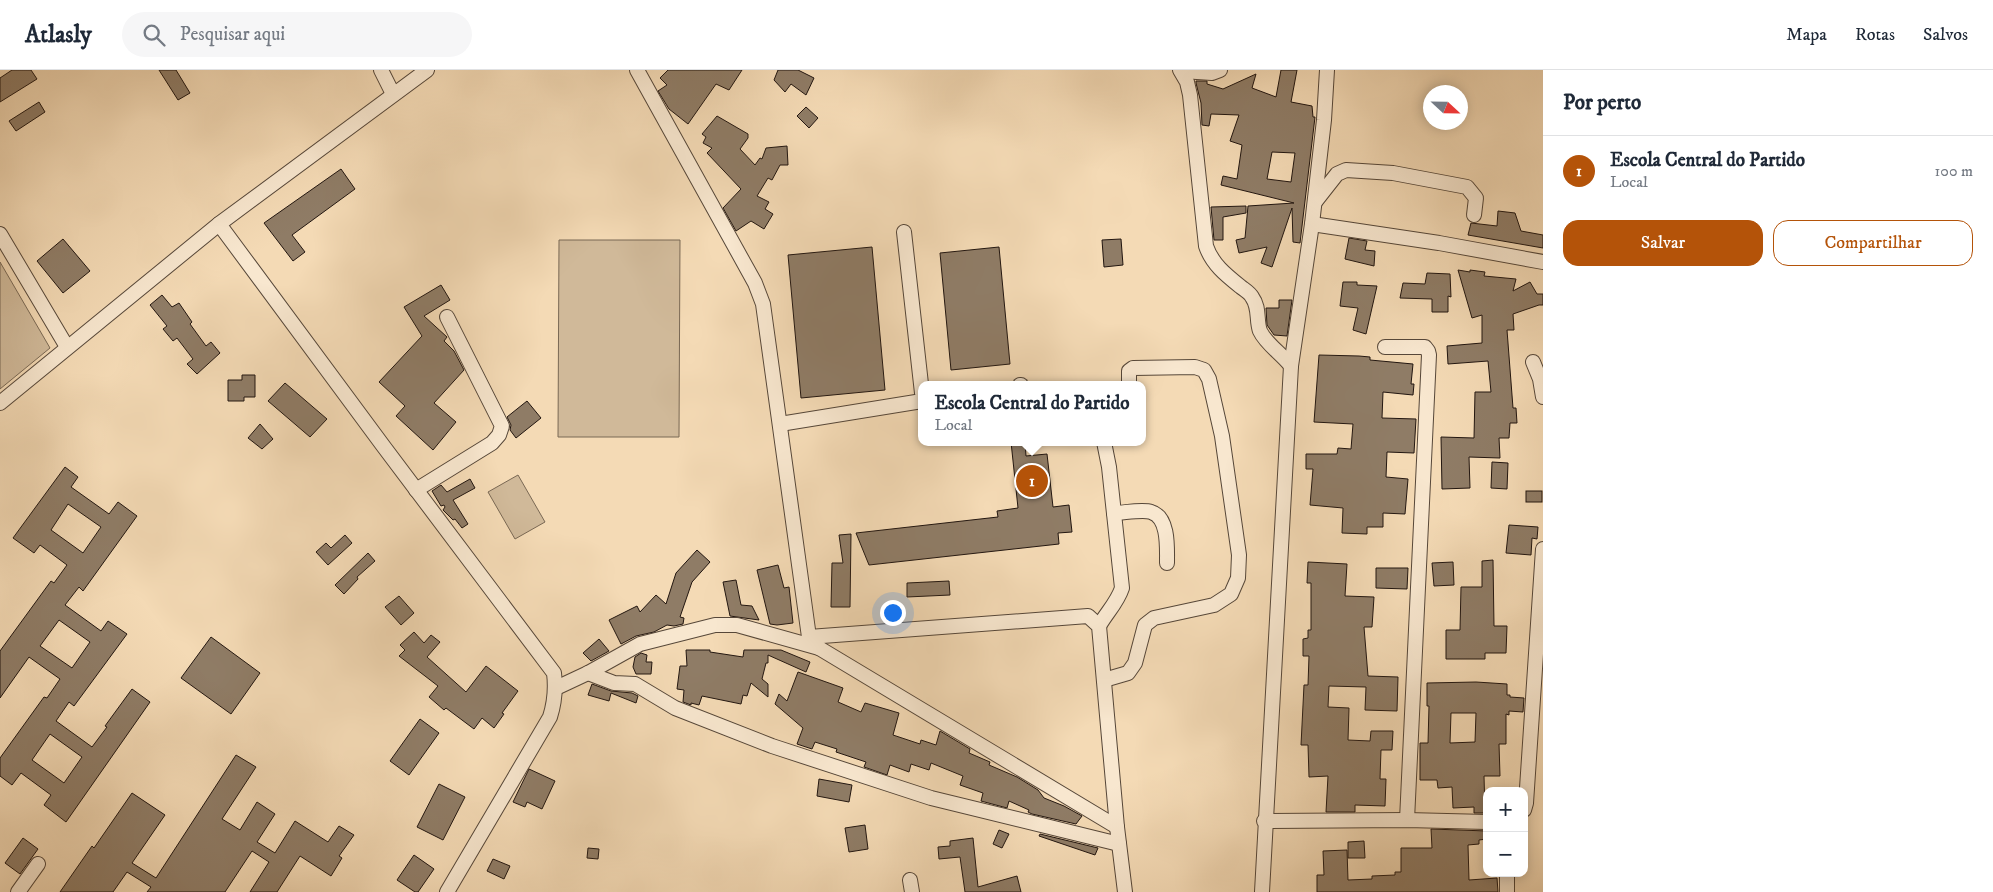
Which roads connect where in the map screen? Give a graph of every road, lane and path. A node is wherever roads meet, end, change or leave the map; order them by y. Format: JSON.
{"nodes":[{"id":1,"x":381,"y":70,"type":"edge"},
{"id":2,"x":427,"y":70,"type":"edge"},
{"id":3,"x":637,"y":70,"type":"edge"},
{"id":4,"x":1220,"y":70,"type":"edge"},
{"id":5,"x":1327,"y":70,"type":"edge"},
{"id":6,"x":1181,"y":71,"type":"edge"},
{"id":7,"x":393,"y":94,"type":"junction"},
{"id":8,"x":1315,"y":202,"type":"junction"},
{"id":9,"x":1474,"y":215,"type":"dead end"},
{"id":10,"x":219,"y":224,"type":"junction"},
{"id":11,"x":1312,"y":224,"type":"junction"},
{"id":12,"x":904,"y":232,"type":"dead end"},
{"id":13,"x":0,"y":234,"type":"edge"},
{"id":14,"x":1543,"y":262,"type":"edge"},
{"id":15,"x":447,"y":317,"type":"dead end"},
{"id":16,"x":67,"y":346,"type":"junction"},
{"id":17,"x":1385,"y":347,"type":"dead end"},
{"id":18,"x":1533,"y":362,"type":"dead end"},
{"id":19,"x":1291,"y":366,"type":"junction"},
{"id":20,"x":921,"y":381,"type":"edge"},
{"id":21,"x":1129,"y":381,"type":"edge"},
{"id":22,"x":1543,"y":397,"type":"edge"},
{"id":23,"x":918,"y":402,"type":"edge"},
{"id":24,"x":0,"y":403,"type":"edge"},
{"id":25,"x":780,"y":424,"type":"junction"},
{"id":26,"x":1109,"y":446,"type":"edge"},
{"id":27,"x":416,"y":490,"type":"junction"},
{"id":28,"x":1114,"y":513,"type":"junction"},
{"id":29,"x":1543,"y":549,"type":"edge"},
{"id":30,"x":1167,"y":562,"type":"dead end"},
{"id":31,"x":1099,"y":626,"type":"junction"},
{"id":32,"x":809,"y":637,"type":"junction"},
{"id":33,"x":819,"y":648,"type":"junction"},
{"id":34,"x":588,"y":673,"type":"junction"},
{"id":35,"x":1104,"y":680,"type":"junction"},
{"id":36,"x":556,"y":688,"type":"junction"},
{"id":37,"x":1527,"y":787,"type":"edge"},
{"id":38,"x":1407,"y":820,"type":"junction"},
{"id":39,"x":1264,"y":821,"type":"junction"},
{"id":40,"x":1483,"y":822,"type":"edge"},
{"id":41,"x":1117,"y":827,"type":"junction"},
{"id":42,"x":1119,"y":844,"type":"junction"},
{"id":43,"x":38,"y":864,"type":"dead end"},
{"id":44,"x":1507,"y":877,"type":"edge"},
{"id":45,"x":18,"y":892,"type":"edge"},
{"id":46,"x":446,"y":892,"type":"edge"},
{"id":47,"x":1125,"y":892,"type":"edge"},
{"id":48,"x":1262,"y":892,"type":"edge"},
{"id":49,"x":1507,"y":892,"type":"edge"}],
"edges":[{"from":1,"to":7,"type":"street"},
{"from":2,"to":7,"type":"street"},
{"from":3,"to":25,"type":"street"},
{"from":4,"to":6,"type":"street"},
{"from":5,"to":8,"type":"street"},
{"from":6,"to":19,"type":"street"},
{"from":7,"to":10,"type":"street"},
{"from":8,"to":9,"type":"street"},
{"from":8,"to":11,"type":"street"},
{"from":10,"to":16,"type":"street"},
{"from":10,"to":27,"type":"street"},
{"from":11,"to":14,"type":"street"},
{"from":11,"to":19,"type":"street"},
{"from":12,"to":20,"type":"street"},
{"from":13,"to":16,"type":"street"},
{"from":15,"to":27,"type":"street"},
{"from":16,"to":24,"type":"street"},
{"from":17,"to":38,"type":"street"},
{"from":18,"to":22,"type":"street"},
{"from":19,"to":39,"type":"street"},
{"from":21,"to":35,"type":"street"},
{"from":23,"to":25,"type":"street"},
{"from":25,"to":32,"type":"street"},
{"from":26,"to":28,"type":"street"},
{"from":27,"to":36,"type":"street"},
{"from":28,"to":30,"type":"street"},
{"from":28,"to":31,"type":"street"},
{"from":29,"to":37,"type":"street"},
{"from":31,"to":32,"type":"street"},
{"from":31,"to":35,"type":"street"},
{"from":32,"to":33,"type":"street"},
{"from":33,"to":34,"type":"street"},
{"from":33,"to":41,"type":"street"},
{"from":34,"to":36,"type":"street"},
{"from":34,"to":42,"type":"street"},
{"from":35,"to":41,"type":"street"},
{"from":36,"to":46,"type":"street"},
{"from":38,"to":39,"type":"street"},
{"from":38,"to":40,"type":"street"},
{"from":39,"to":48,"type":"street"},
{"from":41,"to":42,"type":"street"},
{"from":42,"to":47,"type":"street"},
{"from":43,"to":45,"type":"street"},
{"from":44,"to":49,"type":"street"}]}
